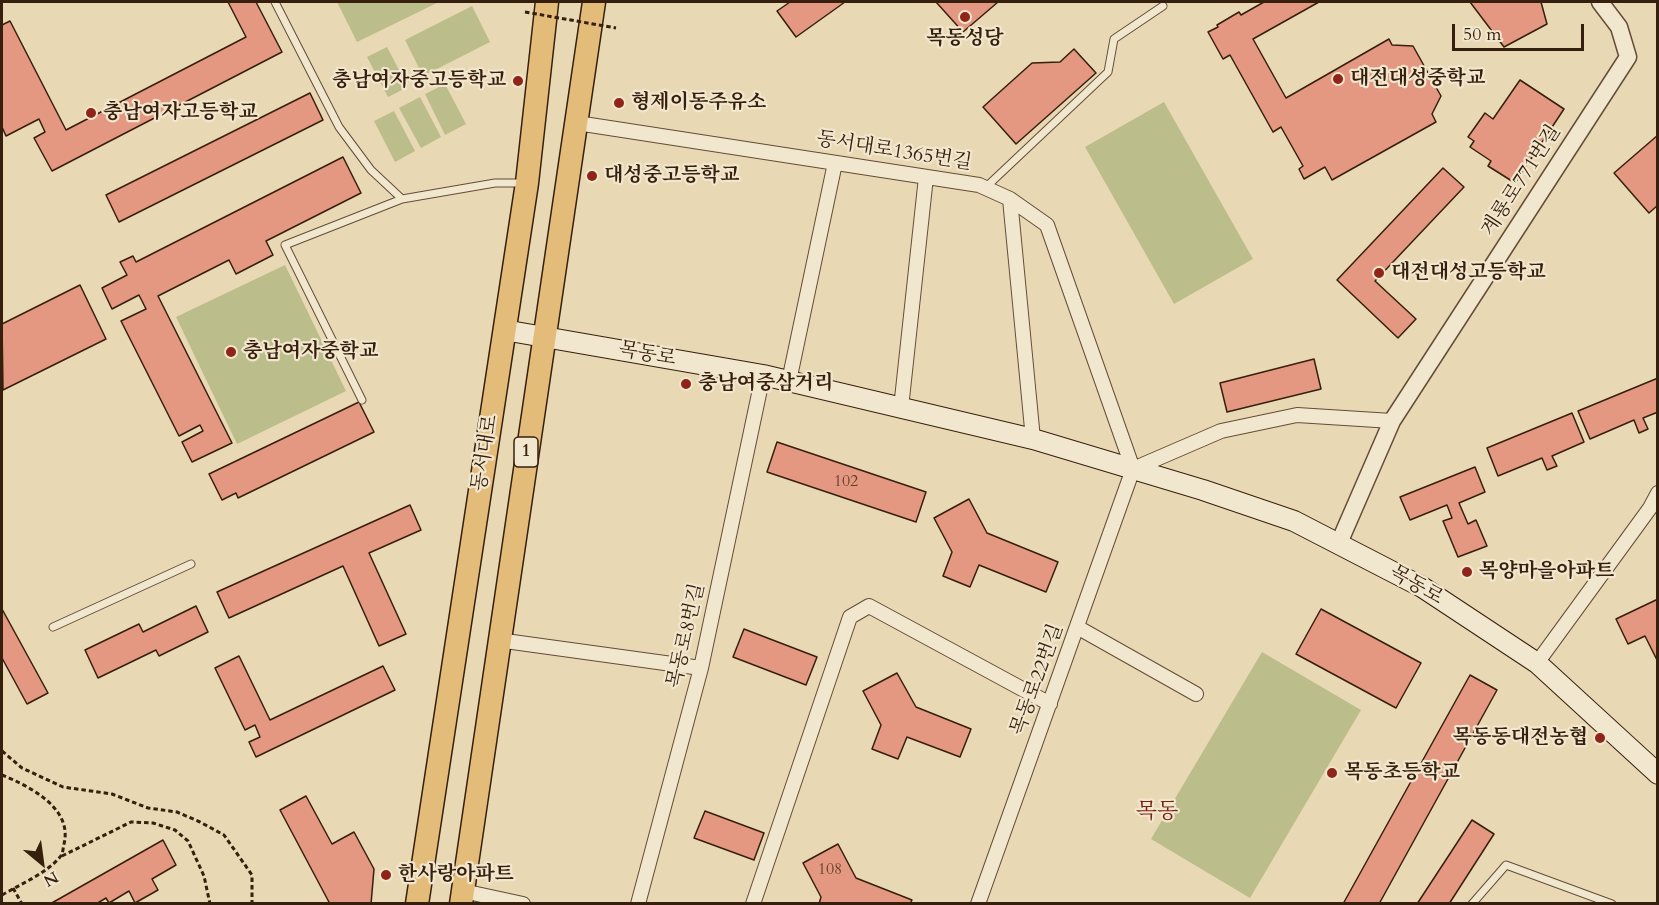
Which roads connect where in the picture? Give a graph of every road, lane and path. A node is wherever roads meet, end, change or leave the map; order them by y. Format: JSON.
{"nodes":[{"id":1,"x":275,"y":2,"type":"edge"},
{"id":2,"x":546,"y":2,"type":"edge"},
{"id":3,"x":594,"y":2,"type":"edge"},
{"id":4,"x":1600,"y":2,"type":"edge"},
{"id":5,"x":1163,"y":6,"type":"dead end"},
{"id":6,"x":525,"y":12,"type":"dead end"},
{"id":7,"x":616,"y":28,"type":"dead end"},
{"id":8,"x":577,"y":123,"type":"junction"},
{"id":9,"x":835,"y":163,"type":"junction"},
{"id":10,"x":926,"y":177,"type":"junction"},
{"id":11,"x":527,"y":183,"type":"junction"},
{"id":12,"x":985,"y":188,"type":"junction"},
{"id":13,"x":402,"y":199,"type":"junction"},
{"id":14,"x":1010,"y":199,"type":"junction"},
{"id":15,"x":504,"y":330,"type":"junction"},
{"id":16,"x":543,"y":337,"type":"junction"},
{"id":17,"x":763,"y":375,"type":"junction"},
{"id":18,"x":789,"y":381,"type":"junction"},
{"id":19,"x":362,"y":400,"type":"dead end"},
{"id":20,"x":901,"y":408,"type":"junction"},
{"id":21,"x":1392,"y":421,"type":"junction"},
{"id":22,"x":1033,"y":439,"type":"junction"},
{"id":23,"x":1133,"y":469,"type":"junction"},
{"id":24,"x":1658,"y":493,"type":"edge"},
{"id":25,"x":1338,"y":543,"type":"junction"},
{"id":26,"x":191,"y":564,"type":"dead end"},
{"id":27,"x":53,"y":627,"type":"dead end"},
{"id":28,"x":1077,"y":627,"type":"junction"},
{"id":29,"x":498,"y":640,"type":"junction"},
{"id":30,"x":1537,"y":663,"type":"junction"},
{"id":31,"x":701,"y":668,"type":"junction"},
{"id":32,"x":1196,"y":694,"type":"dead end"},
{"id":33,"x":1050,"y":704,"type":"junction"},
{"id":34,"x":2,"y":751,"type":"edge"},
{"id":35,"x":1658,"y":774,"type":"edge"},
{"id":36,"x":2,"y":775,"type":"edge"},
{"id":37,"x":62,"y":856,"type":"junction"},
{"id":38,"x":13,"y":888,"type":"junction"},
{"id":39,"x":2,"y":894,"type":"edge"},
{"id":40,"x":462,"y":897,"type":"edge"},
{"id":41,"x":22,"y":903,"type":"edge"},
{"id":42,"x":210,"y":903,"type":"edge"},
{"id":43,"x":252,"y":903,"type":"edge"},
{"id":44,"x":417,"y":903,"type":"edge"},
{"id":45,"x":523,"y":903,"type":"edge"},
{"id":46,"x":638,"y":903,"type":"edge"},
{"id":47,"x":753,"y":903,"type":"edge"},
{"id":48,"x":978,"y":903,"type":"edge"},
{"id":49,"x":1472,"y":903,"type":"edge"},
{"id":50,"x":1612,"y":903,"type":"edge"}],
"edges":[{"from":1,"to":13,"type":"lane"},
{"from":2,"to":11,"type":"main road","name":"동서대로","number":"1"},
{"from":3,"to":8,"type":"main road","name":"동서대로","number":"1"},
{"from":4,"to":21,"type":"street","name":"계룡로771번길"},
{"from":5,"to":12,"type":"lane"},
{"from":6,"to":7,"type":"path","bridge":true},
{"from":8,"to":9,"type":"street","name":"동서대로1365번길"},
{"from":8,"to":16,"type":"main road","name":"동서대로","number":"1"},
{"from":9,"to":10,"type":"street","name":"동서대로1365번길"},
{"from":9,"to":18,"type":"street"},
{"from":10,"to":12,"type":"street","name":"동서대로1365번길"},
{"from":10,"to":20,"type":"street"},
{"from":11,"to":13,"type":"lane"},
{"from":11,"to":15,"type":"main road","name":"동서대로","number":"1"},
{"from":12,"to":14,"type":"street","name":"동서대로1365번길"},
{"from":13,"to":19,"type":"lane"},
{"from":14,"to":22,"type":"street"},
{"from":14,"to":23,"type":"street","name":"동서대로1365번길"},
{"from":15,"to":16,"type":"main road","name":"목동로"},
{"from":15,"to":44,"type":"main road","name":"동서대로","number":"1"},
{"from":16,"to":17,"type":"main road","name":"목동로"},
{"from":16,"to":29,"type":"main road","name":"동서대로","number":"1"},
{"from":17,"to":18,"type":"main road","name":"목동로"},
{"from":17,"to":31,"type":"street","name":"목동로8번길"},
{"from":18,"to":20,"type":"main road","name":"목동로"},
{"from":20,"to":22,"type":"main road","name":"목동로"},
{"from":21,"to":23,"type":"street"},
{"from":21,"to":25,"type":"street","name":"계룡로771번길"},
{"from":22,"to":23,"type":"main road","name":"목동로"},
{"from":23,"to":25,"type":"main road","name":"목동로"},
{"from":23,"to":28,"type":"street","name":"목동로22번길"},
{"from":24,"to":30,"type":"street"},
{"from":25,"to":30,"type":"main road","name":"목동로"},
{"from":26,"to":27,"type":"lane"},
{"from":28,"to":32,"type":"street"},
{"from":28,"to":33,"type":"street","name":"목동로22번길"},
{"from":29,"to":31,"type":"street"},
{"from":29,"to":40,"type":"main road","name":"동서대로","number":"1"},
{"from":30,"to":35,"type":"main road","name":"목동로"},
{"from":31,"to":46,"type":"street","name":"목동로8번길"},
{"from":33,"to":47,"type":"street"},
{"from":33,"to":48,"type":"street","name":"목동로22번길"},
{"from":34,"to":43,"type":"path"},
{"from":36,"to":37,"type":"path"},
{"from":37,"to":38,"type":"path"},
{"from":37,"to":42,"type":"path"},
{"from":38,"to":39,"type":"path"},
{"from":38,"to":41,"type":"path"},
{"from":40,"to":45,"type":"street","name":"동서대로"},
{"from":49,"to":50,"type":"lane"}]}
